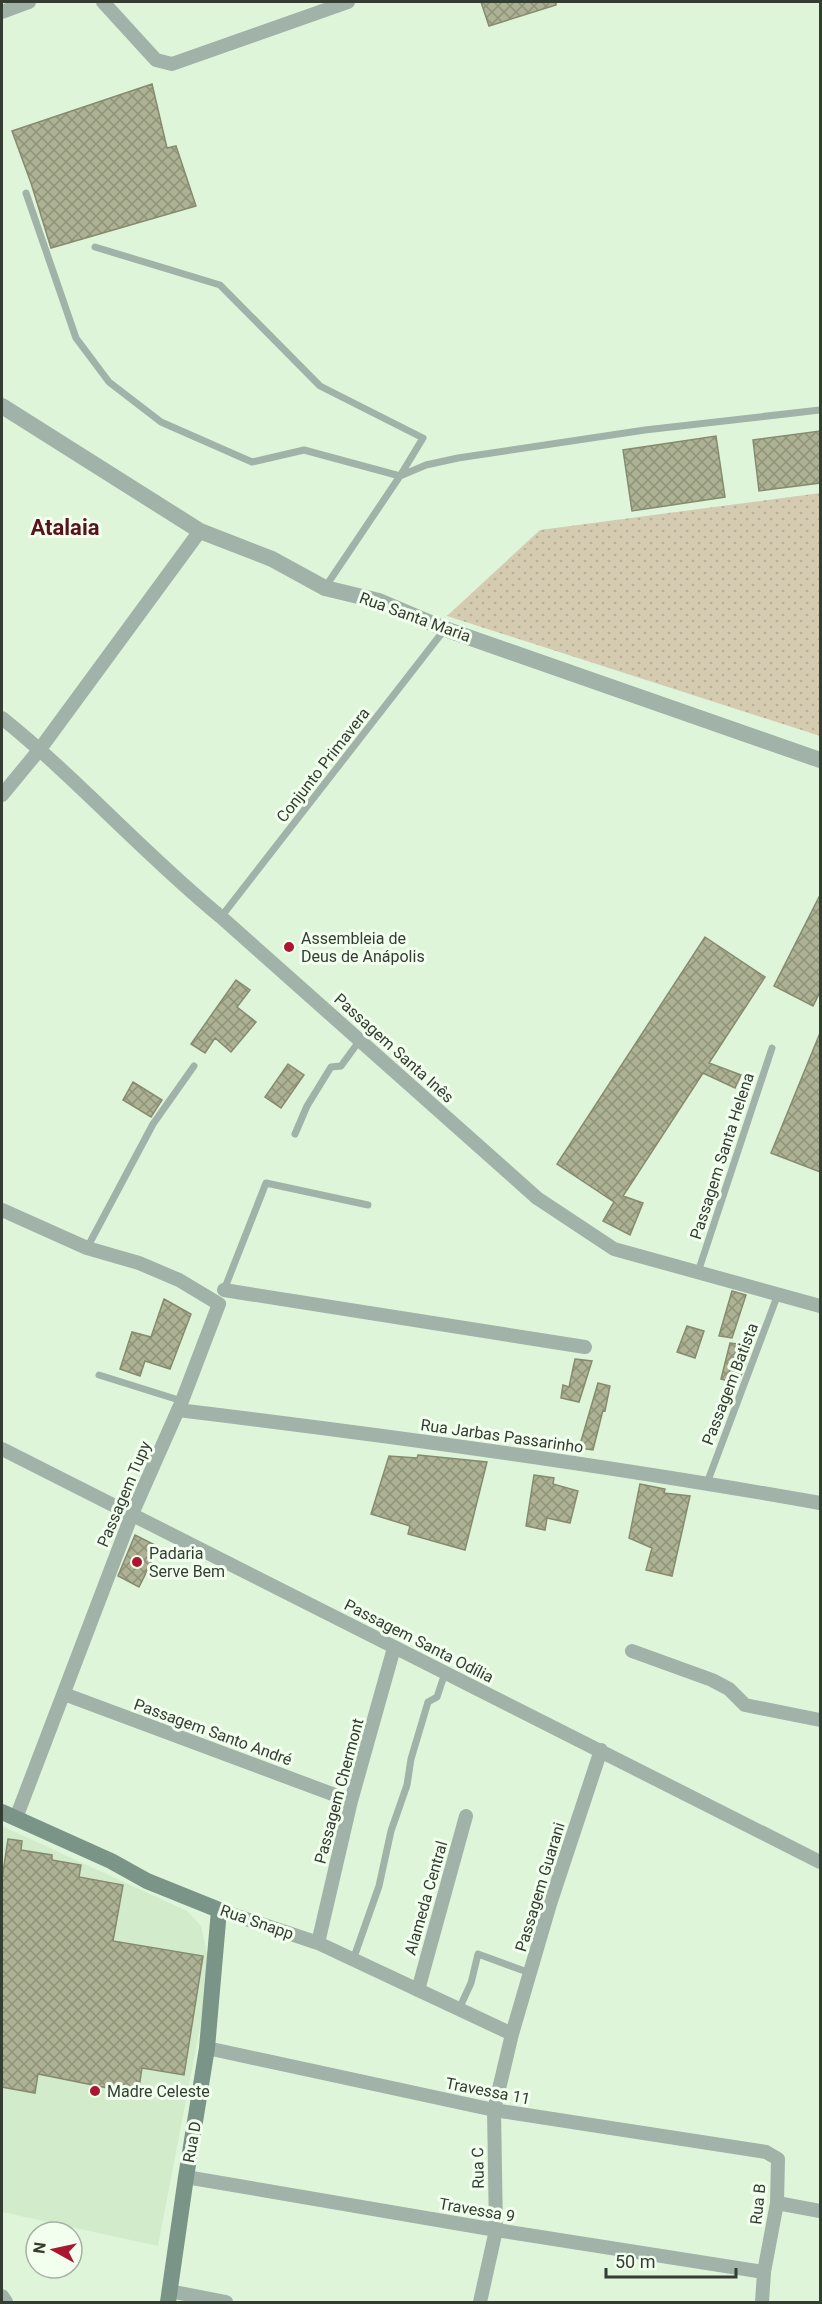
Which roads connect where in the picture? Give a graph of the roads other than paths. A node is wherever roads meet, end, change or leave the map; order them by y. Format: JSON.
{"nodes":[{"id":1,"x":29,"y":2,"type":"edge"},
{"id":2,"x":104,"y":2,"type":"edge"},
{"id":3,"x":348,"y":2,"type":"edge"},
{"id":4,"x":328,"y":4,"type":"edge"},
{"id":5,"x":2,"y":12,"type":"edge"},
{"id":6,"x":26,"y":193,"type":"dead end"},
{"id":7,"x":95,"y":246,"type":"dead end"},
{"id":8,"x":2,"y":406,"type":"edge"},
{"id":9,"x":820,"y":410,"type":"edge"},
{"id":10,"x":400,"y":476,"type":"junction"},
{"id":11,"x":200,"y":531,"type":"junction"},
{"id":12,"x":325,"y":588,"type":"junction"},
{"id":13,"x":445,"y":629,"type":"junction"},
{"id":14,"x":2,"y":718,"type":"edge"},
{"id":15,"x":40,"y":749,"type":"junction"},
{"id":16,"x":820,"y":760,"type":"edge"},
{"id":17,"x":2,"y":795,"type":"edge"},
{"id":18,"x":221,"y":917,"type":"junction"},
{"id":19,"x":360,"y":1040,"type":"junction"},
{"id":20,"x":772,"y":1048,"type":"dead end"},
{"id":21,"x":194,"y":1066,"type":"dead end"},
{"id":22,"x":295,"y":1134,"type":"dead end"},
{"id":23,"x":368,"y":1205,"type":"dead end"},
{"id":24,"x":2,"y":1209,"type":"edge"},
{"id":25,"x":87,"y":1248,"type":"junction"},
{"id":26,"x":698,"y":1272,"type":"junction"},
{"id":27,"x":224,"y":1290,"type":"junction"},
{"id":28,"x":778,"y":1294,"type":"junction"},
{"id":29,"x":219,"y":1304,"type":"junction"},
{"id":30,"x":820,"y":1306,"type":"edge"},
{"id":31,"x":585,"y":1347,"type":"dead end"},
{"id":32,"x":99,"y":1375,"type":"dead end"},
{"id":33,"x":180,"y":1405,"type":"junction"},
{"id":34,"x":2,"y":1449,"type":"edge"},
{"id":35,"x":707,"y":1483,"type":"junction"},
{"id":36,"x":820,"y":1503,"type":"edge"},
{"id":37,"x":132,"y":1514,"type":"junction"},
{"id":38,"x":394,"y":1648,"type":"junction"},
{"id":39,"x":632,"y":1651,"type":"dead end"},
{"id":40,"x":445,"y":1673,"type":"junction"},
{"id":41,"x":64,"y":1694,"type":"junction"},
{"id":42,"x":820,"y":1720,"type":"edge"},
{"id":43,"x":601,"y":1750,"type":"junction"},
{"id":44,"x":351,"y":1801,"type":"junction"},
{"id":45,"x":9,"y":1815,"type":"edge"},
{"id":46,"x":466,"y":1816,"type":"dead end"},
{"id":47,"x":820,"y":1862,"type":"edge"},
{"id":48,"x":219,"y":1910,"type":"junction"},
{"id":49,"x":318,"y":1943,"type":"junction"},
{"id":50,"x":353,"y":1960,"type":"junction"},
{"id":51,"x":530,"y":1974,"type":"junction"},
{"id":52,"x":418,"y":1990,"type":"junction"},
{"id":53,"x":459,"y":2009,"type":"junction"},
{"id":54,"x":512,"y":2034,"type":"junction"},
{"id":55,"x":207,"y":2048,"type":"junction"},
{"id":56,"x":494,"y":2110,"type":"junction"},
{"id":57,"x":766,"y":2152,"type":"joint"},
{"id":58,"x":186,"y":2176,"type":"junction"},
{"id":59,"x":777,"y":2203,"type":"junction"},
{"id":60,"x":820,"y":2211,"type":"edge"},
{"id":61,"x":496,"y":2230,"type":"junction"},
{"id":62,"x":764,"y":2272,"type":"junction"},
{"id":63,"x":2,"y":2296,"type":"edge"},
{"id":64,"x":169,"y":2297,"type":"edge"},
{"id":65,"x":6,"y":2302,"type":"edge"},
{"id":66,"x":226,"y":2302,"type":"edge"},
{"id":67,"x":480,"y":2302,"type":"edge"},
{"id":68,"x":762,"y":2302,"type":"edge"}],
"edges":[{"from":1,"to":5,"type":"street"},
{"from":2,"to":4,"type":"street"},
{"from":3,"to":4,"type":"street"},
{"from":6,"to":10,"type":"lane"},
{"from":7,"to":10,"type":"lane"},
{"from":8,"to":11,"type":"street","name":"Rua Santa Maria"},
{"from":9,"to":10,"type":"lane"},
{"from":10,"to":12,"type":"lane"},
{"from":11,"to":12,"type":"street","name":"Rua Santa Maria"},
{"from":11,"to":15,"type":"street"},
{"from":12,"to":13,"type":"street","name":"Rua Santa Maria"},
{"from":13,"to":16,"type":"street","name":"Rua Santa Maria"},
{"from":13,"to":18,"type":"lane","name":"Conjunto Primavera"},
{"from":14,"to":15,"type":"street","name":"Passagem Santa Inês"},
{"from":15,"to":17,"type":"street"},
{"from":15,"to":18,"type":"street","name":"Passagem Santa Inês"},
{"from":18,"to":19,"type":"street","name":"Passagem Santa Inês"},
{"from":19,"to":22,"type":"lane"},
{"from":19,"to":26,"type":"street","name":"Passagem Santa Inês"},
{"from":20,"to":26,"type":"lane","name":"Passagem Santa Helena"},
{"from":21,"to":25,"type":"lane"},
{"from":23,"to":27,"type":"lane","name":"Passagem Tupy"},
{"from":24,"to":25,"type":"street"},
{"from":25,"to":29,"type":"street"},
{"from":26,"to":28,"type":"street","name":"Passagem Santa Inês"},
{"from":27,"to":29,"type":"lane","name":"Passagem Tupy"},
{"from":27,"to":31,"type":"street"},
{"from":28,"to":30,"type":"street","name":"Passagem Santa Inês"},
{"from":28,"to":35,"type":"lane","name":"Passagem Batista"},
{"from":29,"to":33,"type":"street","name":"Passagem Tupy"},
{"from":32,"to":33,"type":"lane"},
{"from":33,"to":35,"type":"street","name":"Rua Jarbas Passarinho"},
{"from":33,"to":37,"type":"street","name":"Passagem Tupy"},
{"from":34,"to":37,"type":"street","name":"Passagem Santa Odília"},
{"from":35,"to":36,"type":"street","name":"Rua Jarbas Passarinho"},
{"from":37,"to":38,"type":"street","name":"Passagem Santa Odília"},
{"from":37,"to":41,"type":"street","name":"Passagem Tupy"},
{"from":38,"to":40,"type":"street","name":"Passagem Santa Odília"},
{"from":38,"to":44,"type":"street","name":"Passagem Chermont"},
{"from":39,"to":42,"type":"street"},
{"from":40,"to":43,"type":"street","name":"Passagem Santa Odília"},
{"from":40,"to":50,"type":"lane"},
{"from":41,"to":44,"type":"street","name":"Passagem Santo André"},
{"from":41,"to":45,"type":"street","name":"Passagem Tupy"},
{"from":43,"to":47,"type":"street","name":"Passagem Santa Odília"},
{"from":43,"to":51,"type":"street","name":"Passagem Guarani"},
{"from":44,"to":49,"type":"street","name":"Passagem Chermont"},
{"from":45,"to":48,"type":"main road","name":"Rua Snapp"},
{"from":46,"to":52,"type":"street","name":"Alameda Central"},
{"from":48,"to":49,"type":"street","name":"Rua Snapp"},
{"from":48,"to":55,"type":"main road","name":"Rua D"},
{"from":49,"to":50,"type":"street","name":"Rua Snapp"},
{"from":50,"to":52,"type":"street","name":"Rua Snapp"},
{"from":51,"to":53,"type":"lane"},
{"from":51,"to":54,"type":"street","name":"Passagem Guarani"},
{"from":52,"to":53,"type":"street","name":"Rua Snapp"},
{"from":53,"to":54,"type":"street","name":"Rua Snapp"},
{"from":54,"to":56,"type":"street","name":"Rua C"},
{"from":55,"to":56,"type":"street","name":"Travessa 11"},
{"from":55,"to":58,"type":"main road","name":"Rua D"},
{"from":56,"to":57,"type":"street","name":"Travessa 11"},
{"from":56,"to":61,"type":"street","name":"Rua C"},
{"from":57,"to":59,"type":"street","name":"Rua B"},
{"from":58,"to":61,"type":"street","name":"Travessa 9"},
{"from":58,"to":64,"type":"main road","name":"Rua D"},
{"from":59,"to":60,"type":"street"},
{"from":59,"to":62,"type":"street","name":"Rua B"},
{"from":61,"to":62,"type":"street","name":"Travessa 9"},
{"from":61,"to":67,"type":"street","name":"Rua C"},
{"from":62,"to":68,"type":"street","name":"Rua B"},
{"from":63,"to":65,"type":"street"},
{"from":64,"to":66,"type":"street"}]}
